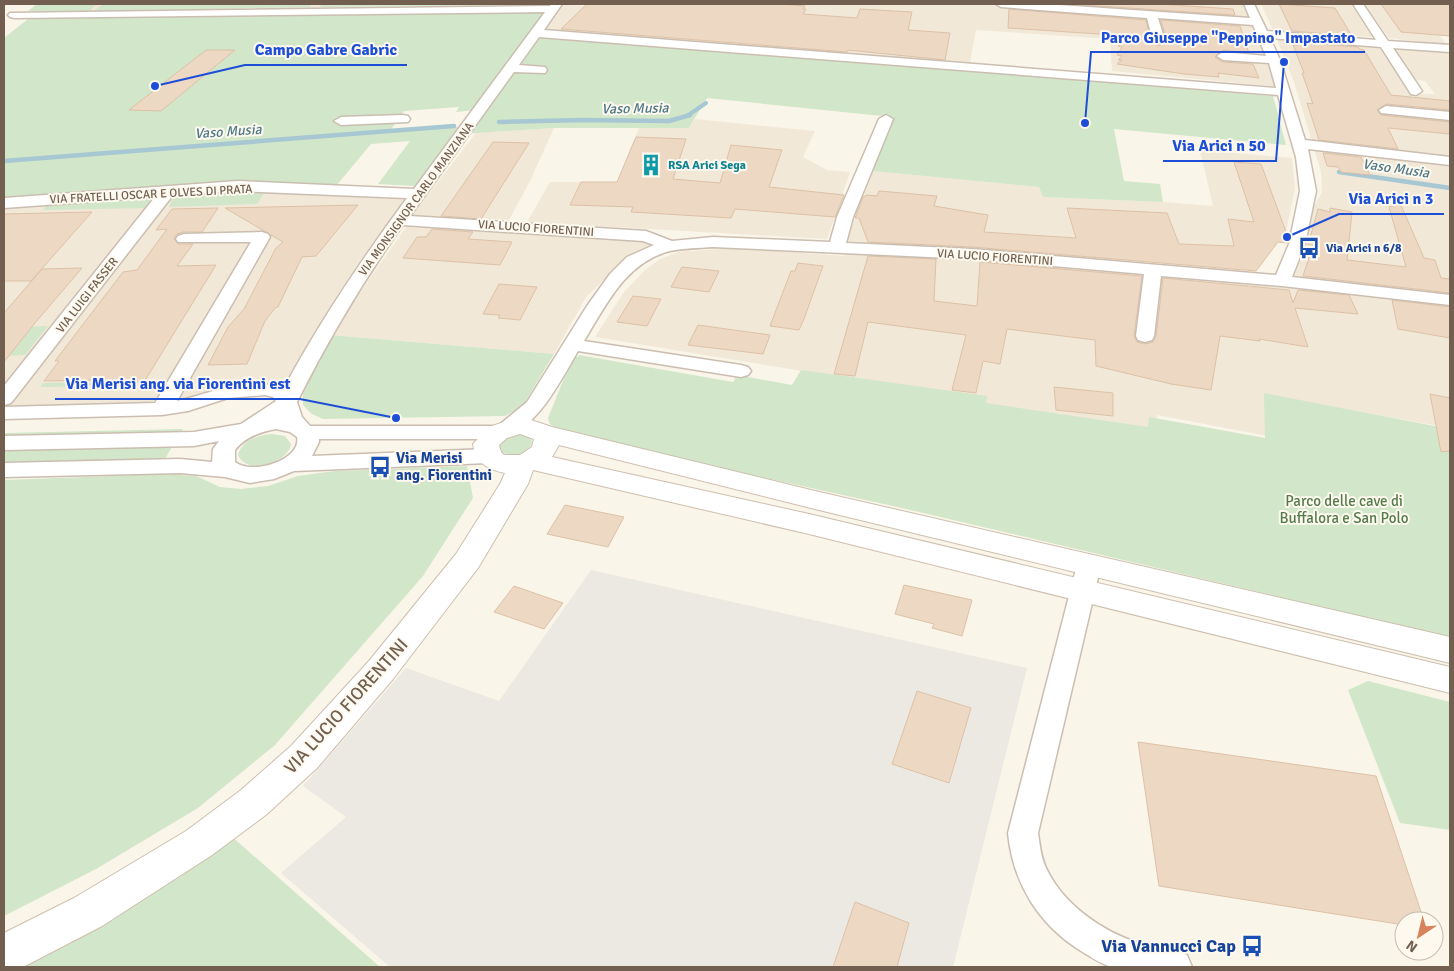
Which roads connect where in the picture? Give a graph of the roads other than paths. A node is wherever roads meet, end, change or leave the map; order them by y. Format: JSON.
{"nodes":[{"id":1,"x":27,"y":4,"type":"edge"},
{"id":2,"x":1002,"y":4,"type":"edge"},
{"id":3,"x":1249,"y":4,"type":"edge"},
{"id":4,"x":1358,"y":4,"type":"edge"},
{"id":5,"x":555,"y":6,"type":"edge"},
{"id":6,"x":1050,"y":7,"type":"junction"},
{"id":7,"x":14,"y":14,"type":"junction"},
{"id":8,"x":1152,"y":14,"type":"junction"},
{"id":9,"x":4,"y":23,"type":"edge"},
{"id":10,"x":1051,"y":23,"type":"dead end"},
{"id":11,"x":1260,"y":28,"type":"junction"},
{"id":12,"x":536,"y":33,"type":"junction"},
{"id":13,"x":1159,"y":41,"type":"dead end"},
{"id":14,"x":1383,"y":42,"type":"junction"},
{"id":15,"x":1450,"y":49,"type":"edge"},
{"id":16,"x":1224,"y":56,"type":"dead end"},
{"id":17,"x":1274,"y":60,"type":"junction"},
{"id":18,"x":510,"y":68,"type":"junction"},
{"id":19,"x":541,"y":70,"type":"dead end"},
{"id":20,"x":1416,"y":91,"type":"dead end"},
{"id":21,"x":1283,"y":92,"type":"junction"},
{"id":22,"x":1386,"y":110,"type":"dead end"},
{"id":23,"x":1450,"y":116,"type":"edge"},
{"id":24,"x":403,"y":119,"type":"dead end"},
{"id":25,"x":886,"y":119,"type":"dead end"},
{"id":26,"x":341,"y":121,"type":"dead end"},
{"id":27,"x":1299,"y":144,"type":"junction"},
{"id":28,"x":1450,"y":161,"type":"edge"},
{"id":29,"x":168,"y":191,"type":"junction"},
{"id":30,"x":419,"y":194,"type":"junction"},
{"id":31,"x":4,"y":203,"type":"edge"},
{"id":32,"x":400,"y":220,"type":"junction"},
{"id":33,"x":184,"y":239,"type":"dead end"},
{"id":34,"x":670,"y":246,"type":"junction"},
{"id":35,"x":836,"y":247,"type":"junction"},
{"id":36,"x":1153,"y":270,"type":"junction"},
{"id":37,"x":1282,"y":281,"type":"junction"},
{"id":38,"x":1450,"y":300,"type":"edge"},
{"id":39,"x":1145,"y":336,"type":"dead end"},
{"id":40,"x":573,"y":344,"type":"junction"},
{"id":41,"x":742,"y":371,"type":"dead end"},
{"id":42,"x":4,"y":399,"type":"edge"},
{"id":43,"x":287,"y":402,"type":"junction"},
{"id":44,"x":162,"y":409,"type":"junction"},
{"id":45,"x":4,"y":413,"type":"edge"},
{"id":46,"x":538,"y":423,"type":"junction"},
{"id":47,"x":248,"y":430,"type":"junction"},
{"id":48,"x":303,"y":430,"type":"junction"},
{"id":49,"x":502,"y":430,"type":"junction"},
{"id":50,"x":4,"y":443,"type":"edge"},
{"id":51,"x":491,"y":459,"type":"junction"},
{"id":52,"x":527,"y":462,"type":"junction"},
{"id":53,"x":293,"y":464,"type":"junction"},
{"id":54,"x":4,"y":470,"type":"edge"},
{"id":55,"x":228,"y":470,"type":"junction"},
{"id":56,"x":496,"y":512,"type":"junction"},
{"id":57,"x":1086,"y":578,"type":"junction"},
{"id":58,"x":1450,"y":650,"type":"edge"},
{"id":59,"x":1450,"y":680,"type":"edge"},
{"id":60,"x":4,"y":955,"type":"edge"},
{"id":61,"x":1176,"y":967,"type":"edge"}],
"edges":[{"from":1,"to":7,"type":"street"},
{"from":2,"to":6,"type":"street"},
{"from":3,"to":11,"type":"street"},
{"from":4,"to":14,"type":"street"},
{"from":5,"to":7,"type":"street"},
{"from":5,"to":12,"type":"street","name":"VIA MONSIGNOR CARLO MANZIANA"},
{"from":6,"to":8,"type":"street"},
{"from":6,"to":10,"type":"street"},
{"from":7,"to":9,"type":"street"},
{"from":8,"to":11,"type":"street"},
{"from":8,"to":13,"type":"street"},
{"from":11,"to":14,"type":"street"},
{"from":11,"to":17,"type":"street"},
{"from":12,"to":18,"type":"street","name":"VIA MONSIGNOR CARLO MANZIANA"},
{"from":12,"to":21,"type":"street"},
{"from":14,"to":15,"type":"street"},
{"from":14,"to":20,"type":"street"},
{"from":16,"to":17,"type":"street"},
{"from":17,"to":21,"type":"street"},
{"from":18,"to":19,"type":"street"},
{"from":18,"to":30,"type":"street","name":"VIA MONSIGNOR CARLO MANZIANA"},
{"from":21,"to":27,"type":"street"},
{"from":22,"to":23,"type":"street"},
{"from":24,"to":26,"type":"street"},
{"from":25,"to":35,"type":"street"},
{"from":27,"to":28,"type":"street"},
{"from":27,"to":37,"type":"street"},
{"from":29,"to":30,"type":"street","name":"VIA FRATELLI OSCAR E OLVES DI PRATA"},
{"from":29,"to":31,"type":"street","name":"VIA FRATELLI OSCAR E OLVES DI PRATA"},
{"from":29,"to":42,"type":"street","name":"VIA LUIGI FASSER"},
{"from":30,"to":32,"type":"street","name":"VIA MONSIGNOR CARLO MANZIANA"},
{"from":32,"to":34,"type":"street","name":"VIA LUCIO FIORENTINI"},
{"from":32,"to":43,"type":"street","name":"VIA MONSIGNOR CARLO MANZIANA"},
{"from":33,"to":44,"type":"street"},
{"from":34,"to":35,"type":"street","name":"VIA LUCIO FIORENTINI"},
{"from":34,"to":40,"type":"street","name":"VIA LUCIO FIORENTINI"},
{"from":35,"to":36,"type":"street","name":"VIA LUCIO FIORENTINI"},
{"from":36,"to":37,"type":"street","name":"VIA LUCIO FIORENTINI"},
{"from":36,"to":39,"type":"street"},
{"from":37,"to":38,"type":"street","name":"VIA LUCIO FIORENTINI"},
{"from":40,"to":41,"type":"street"},
{"from":40,"to":46,"type":"street","name":"VIA LUCIO FIORENTINI"},
{"from":43,"to":44,"type":"street"},
{"from":43,"to":47,"type":"street","name":"VIA MONSIGNOR CARLO MANZIANA"},
{"from":43,"to":48,"type":"street"},
{"from":44,"to":45,"type":"street"},
{"from":46,"to":49,"type":"street"},
{"from":46,"to":52,"type":"street","name":"VIA LUCIO FIORENTINI"},
{"from":46,"to":57,"type":"street"},
{"from":47,"to":48,"type":"street"},
{"from":47,"to":50,"type":"street"},
{"from":47,"to":55,"type":"street","name":"VIA MONSIGNOR CARLO MANZIANA"},
{"from":48,"to":49,"type":"street"},
{"from":48,"to":53,"type":"street"},
{"from":49,"to":51,"type":"street"},
{"from":51,"to":52,"type":"street"},
{"from":51,"to":53,"type":"street"},
{"from":51,"to":56,"type":"street","name":"VIA LUCIO FIORENTINI"},
{"from":52,"to":56,"type":"street","name":"VIA LUCIO FIORENTINI"},
{"from":52,"to":57,"type":"street"},
{"from":53,"to":55,"type":"street"},
{"from":54,"to":55,"type":"street"},
{"from":56,"to":60,"type":"street","name":"VIA LUCIO FIORENTINI"},
{"from":57,"to":58,"type":"street"},
{"from":57,"to":59,"type":"street"},
{"from":57,"to":61,"type":"street"}]}
